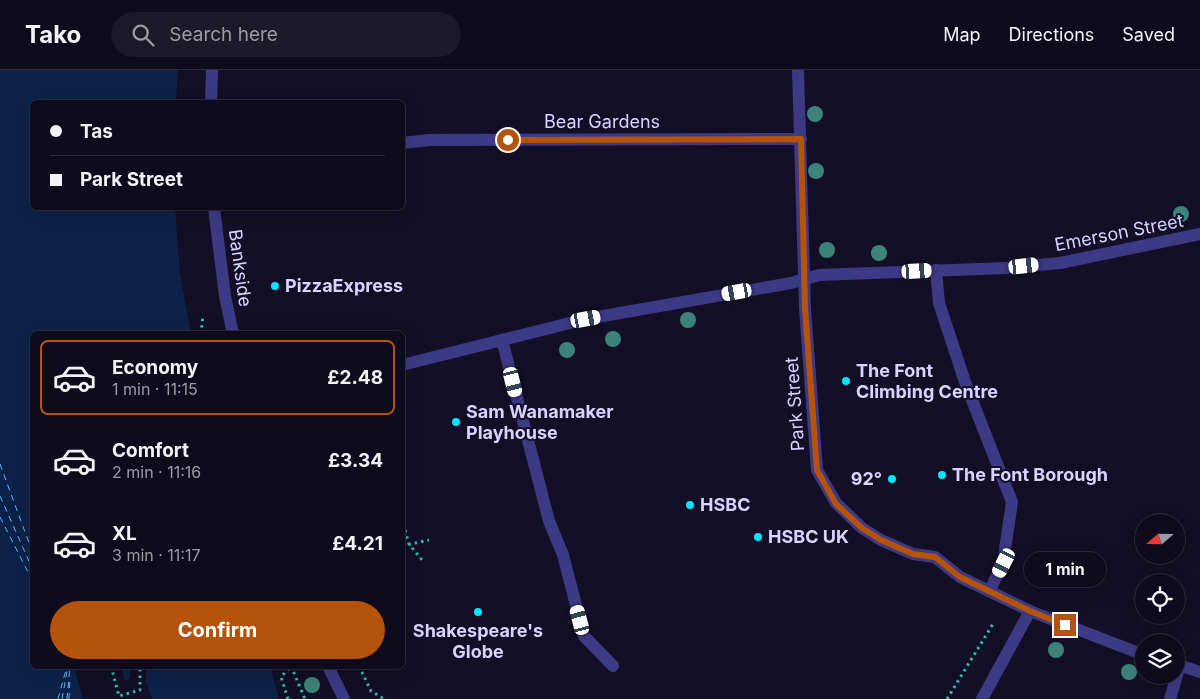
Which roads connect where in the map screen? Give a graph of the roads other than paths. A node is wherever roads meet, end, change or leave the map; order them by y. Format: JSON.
{"nodes":[{"id":1,"x":212,"y":70,"type":"edge"},
{"id":2,"x":798,"y":70,"type":"edge"},
{"id":3,"x":211,"y":100,"type":"edge"},
{"id":4,"x":801,"y":139,"type":"junction"},
{"id":5,"x":405,"y":143,"type":"edge"},
{"id":6,"x":214,"y":210,"type":"edge"},
{"id":7,"x":1200,"y":234,"type":"edge"},
{"id":8,"x":936,"y":270,"type":"junction"},
{"id":9,"x":804,"y":279,"type":"junction"},
{"id":10,"x":232,"y":331,"type":"edge"},
{"id":11,"x":502,"y":340,"type":"junction"},
{"id":12,"x":405,"y":364,"type":"edge"},
{"id":13,"x":990,"y":590,"type":"junction"},
{"id":14,"x":1030,"y":611,"type":"junction"},
{"id":15,"x":1135,"y":652,"type":"edge"},
{"id":16,"x":614,"y":666,"type":"dead end"},
{"id":17,"x":1185,"y":667,"type":"edge"},
{"id":18,"x":329,"y":669,"type":"edge"},
{"id":19,"x":1200,"y":672,"type":"edge"},
{"id":20,"x":1174,"y":684,"type":"edge"},
{"id":21,"x":344,"y":699,"type":"edge"},
{"id":22,"x":982,"y":699,"type":"edge"},
{"id":23,"x":1170,"y":699,"type":"edge"}],
"edges":[{"from":1,"to":3,"type":"street"},
{"from":2,"to":4,"type":"street","name":"Park Street"},
{"from":4,"to":5,"type":"street","name":"Bear Gardens"},
{"from":4,"to":9,"type":"street","name":"Park Street"},
{"from":6,"to":10,"type":"street","name":"Bankside"},
{"from":7,"to":8,"type":"street","name":"Emerson Street"},
{"from":8,"to":9,"type":"street","name":"Emerson Street"},
{"from":8,"to":13,"type":"street"},
{"from":9,"to":11,"type":"street","name":"Emerson Street"},
{"from":9,"to":13,"type":"street","name":"Park Street"},
{"from":11,"to":12,"type":"street","name":"Emerson Street"},
{"from":11,"to":16,"type":"street"},
{"from":13,"to":14,"type":"street","name":"Park Street"},
{"from":14,"to":15,"type":"street","name":"Park Street"},
{"from":14,"to":22,"type":"street"},
{"from":17,"to":19,"type":"street"},
{"from":18,"to":21,"type":"street"},
{"from":20,"to":23,"type":"street"}]}
